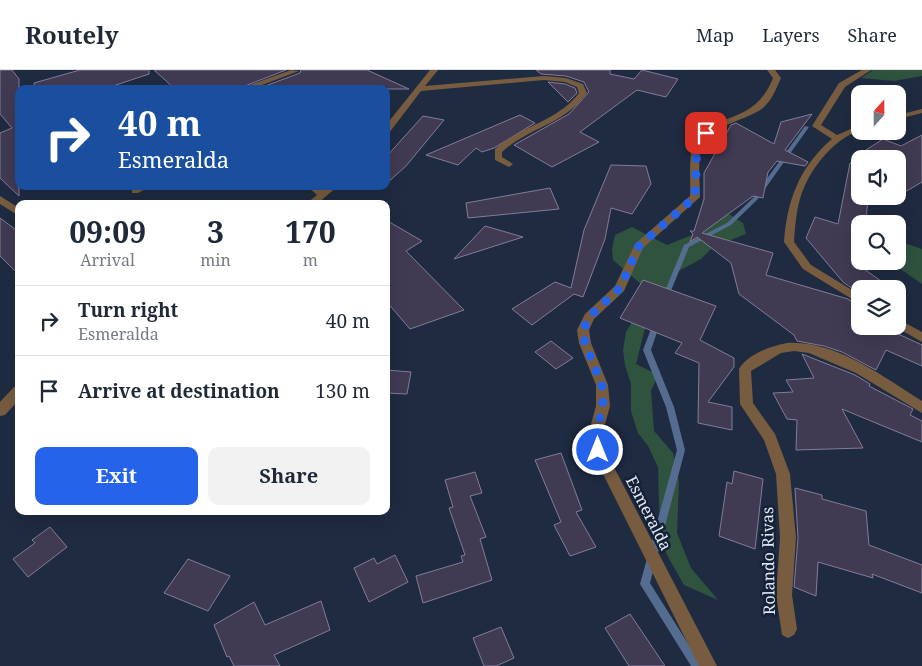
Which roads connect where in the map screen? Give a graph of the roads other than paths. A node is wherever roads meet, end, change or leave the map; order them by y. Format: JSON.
{"nodes":[{"id":1,"x":434,"y":70,"type":"edge"},
{"id":2,"x":770,"y":70,"type":"edge"},
{"id":3,"x":867,"y":70,"type":"edge"},
{"id":4,"x":296,"y":71,"type":"edge"},
{"id":5,"x":255,"y":85,"type":"edge"},
{"id":6,"x":420,"y":89,"type":"junction"},
{"id":7,"x":922,"y":111,"type":"edge"},
{"id":8,"x":906,"y":115,"type":"edge"},
{"id":9,"x":390,"y":126,"type":"edge"},
{"id":10,"x":851,"y":131,"type":"edge"},
{"id":11,"x":836,"y":138,"type":"junction"},
{"id":12,"x":509,"y":164,"type":"dead end"},
{"id":13,"x":317,"y":190,"type":"edge"},
{"id":14,"x":330,"y":190,"type":"edge"},
{"id":15,"x":324,"y":195,"type":"junction"},
{"id":16,"x":0,"y":199,"type":"edge"},
{"id":17,"x":317,"y":200,"type":"edge"},
{"id":18,"x":15,"y":210,"type":"edge"},
{"id":19,"x":851,"y":294,"type":"edge"},
{"id":20,"x":906,"y":328,"type":"edge"},
{"id":21,"x":922,"y":338,"type":"edge"},
{"id":22,"x":15,"y":395,"type":"edge"},
{"id":23,"x":922,"y":408,"type":"edge"},
{"id":24,"x":0,"y":411,"type":"edge"},
{"id":25,"x":788,"y":629,"type":"dead end"},
{"id":26,"x":708,"y":666,"type":"edge"}],
"edges":[{"from":1,"to":6,"type":"street"},
{"from":2,"to":26,"type":"street","name":"Esmeralda"},
{"from":3,"to":11,"type":"street"},
{"from":4,"to":5,"type":"street"},
{"from":6,"to":9,"type":"street"},
{"from":6,"to":12,"type":"street"},
{"from":7,"to":8,"type":"street"},
{"from":10,"to":11,"type":"street"},
{"from":11,"to":19,"type":"street"},
{"from":13,"to":15,"type":"street"},
{"from":14,"to":15,"type":"street"},
{"from":15,"to":17,"type":"street"},
{"from":16,"to":18,"type":"street"},
{"from":20,"to":21,"type":"street"},
{"from":22,"to":24,"type":"street"},
{"from":23,"to":25,"type":"street","name":"Rolando Rivas"}]}
